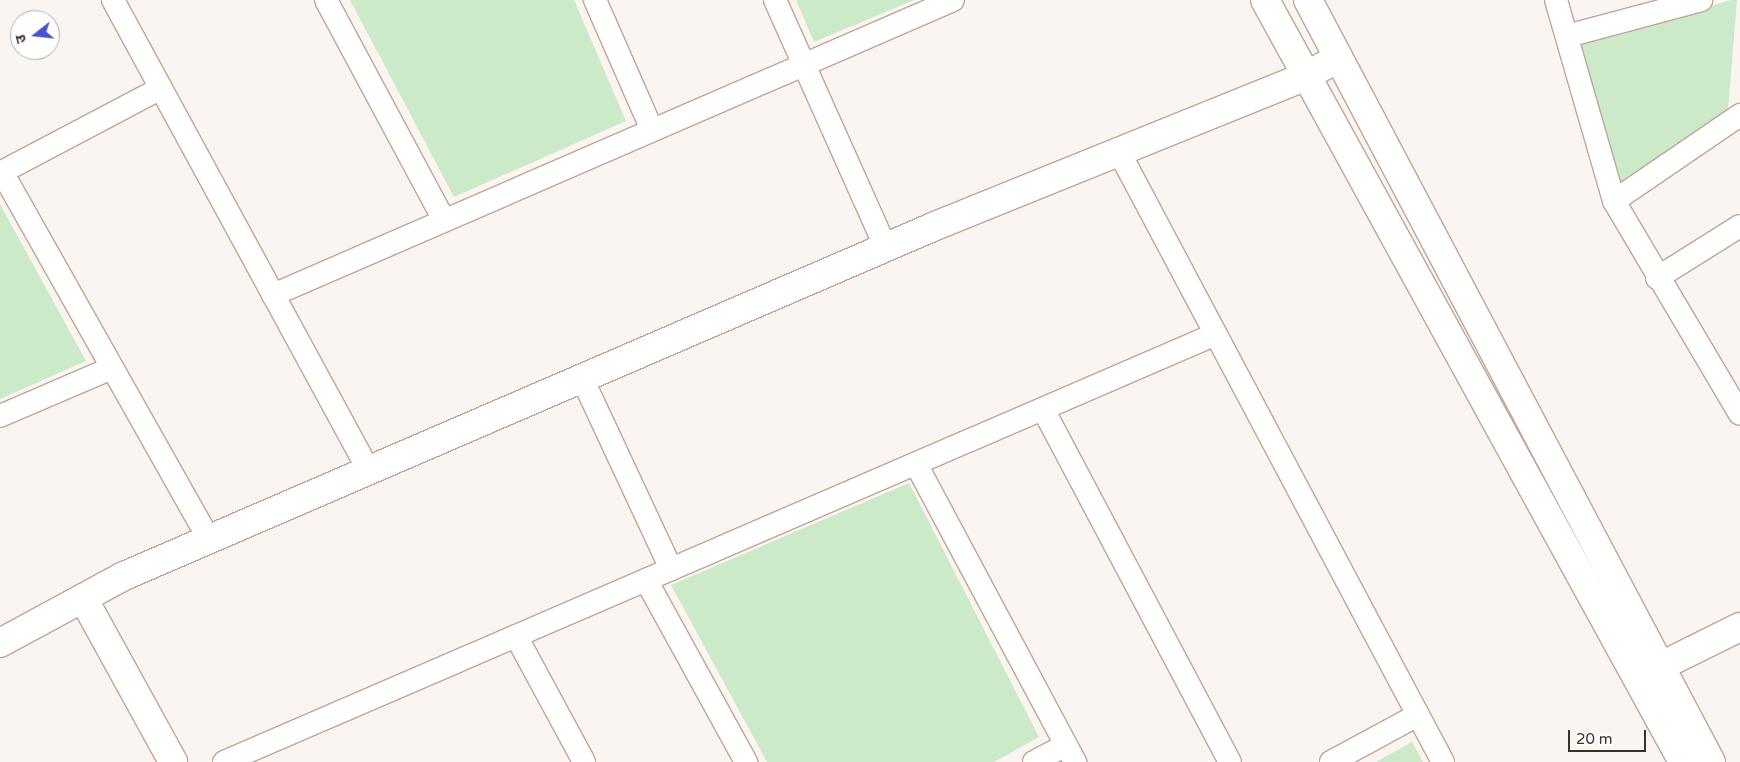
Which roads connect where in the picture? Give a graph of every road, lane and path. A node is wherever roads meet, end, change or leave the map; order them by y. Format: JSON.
{"nodes":[{"id":1,"x":114,"y":0,"type":"edge"},
{"id":2,"x":326,"y":0,"type":"edge"},
{"id":3,"x":595,"y":0,"type":"edge"},
{"id":4,"x":775,"y":0,"type":"edge"},
{"id":5,"x":953,"y":0,"type":"edge"},
{"id":6,"x":1265,"y":0,"type":"edge"},
{"id":7,"x":1308,"y":0,"type":"edge"},
{"id":8,"x":1556,"y":0,"type":"edge"},
{"id":9,"x":1701,"y":0,"type":"edge"},
{"id":10,"x":1566,"y":36,"type":"junction"},
{"id":11,"x":1336,"y":59,"type":"junction"},
{"id":12,"x":804,"y":64,"type":"junction"},
{"id":13,"x":1304,"y":77,"type":"junction"},
{"id":14,"x":161,"y":88,"type":"junction"},
{"id":15,"x":1740,"y":115,"type":"edge"},
{"id":16,"x":652,"y":130,"type":"junction"},
{"id":17,"x":1118,"y":150,"type":"junction"},
{"id":18,"x":1,"y":172,"type":"edge"},
{"id":19,"x":1614,"y":201,"type":"junction"},
{"id":20,"x":444,"y":220,"type":"junction"},
{"id":21,"x":1740,"y":226,"type":"edge"},
{"id":22,"x":886,"y":248,"type":"junction"},
{"id":23,"x":1658,"y":278,"type":"junction"},
{"id":24,"x":273,"y":295,"type":"junction"},
{"id":25,"x":1216,"y":334,"type":"junction"},
{"id":26,"x":112,"y":368,"type":"junction"},
{"id":27,"x":582,"y":378,"type":"junction"},
{"id":28,"x":1044,"y":409,"type":"junction"},
{"id":29,"x":1740,"y":414,"type":"edge"},
{"id":30,"x":0,"y":416,"type":"edge"},
{"id":31,"x":916,"y":464,"type":"junction"},
{"id":32,"x":369,"y":471,"type":"junction"},
{"id":33,"x":209,"y":540,"type":"junction"},
{"id":34,"x":671,"y":569,"type":"junction"},
{"id":35,"x":646,"y":580,"type":"junction"},
{"id":36,"x":83,"y":598,"type":"junction"},
{"id":37,"x":1740,"y":627,"type":"edge"},
{"id":38,"x":516,"y":636,"type":"junction"},
{"id":39,"x":0,"y":643,"type":"edge"},
{"id":40,"x":1650,"y":675,"type":"junction"},
{"id":41,"x":1418,"y":716,"type":"junction"},
{"id":42,"x":1070,"y":754,"type":"edge"},
{"id":43,"x":581,"y":761,"type":"edge"},
{"id":44,"x":173,"y":762,"type":"edge"},
{"id":45,"x":224,"y":762,"type":"edge"},
{"id":46,"x":746,"y":762,"type":"edge"},
{"id":47,"x":1034,"y":762,"type":"edge"},
{"id":48,"x":1230,"y":762,"type":"edge"},
{"id":49,"x":1331,"y":762,"type":"edge"},
{"id":50,"x":1442,"y":762,"type":"edge"},
{"id":51,"x":1683,"y":762,"type":"edge"},
{"id":52,"x":1710,"y":762,"type":"edge"}],
"edges":[{"from":1,"to":14,"type":"street"},
{"from":2,"to":20,"type":"street"},
{"from":3,"to":16,"type":"street"},
{"from":4,"to":12,"type":"street"},
{"from":5,"to":12,"type":"street"},
{"from":6,"to":13,"type":"street"},
{"from":7,"to":11,"type":"street"},
{"from":8,"to":10,"type":"street"},
{"from":9,"to":10,"type":"street"},
{"from":10,"to":19,"type":"street"},
{"from":11,"to":13,"type":"street"},
{"from":11,"to":40,"type":"street"},
{"from":12,"to":16,"type":"street"},
{"from":12,"to":22,"type":"street"},
{"from":13,"to":17,"type":"street"},
{"from":13,"to":40,"type":"street"},
{"from":14,"to":18,"type":"street"},
{"from":14,"to":24,"type":"street"},
{"from":15,"to":19,"type":"street"},
{"from":16,"to":20,"type":"street"},
{"from":17,"to":22,"type":"street"},
{"from":17,"to":25,"type":"street"},
{"from":18,"to":26,"type":"street"},
{"from":19,"to":23,"type":"street"},
{"from":20,"to":24,"type":"street"},
{"from":21,"to":23,"type":"street"},
{"from":22,"to":27,"type":"street"},
{"from":23,"to":29,"type":"street"},
{"from":24,"to":32,"type":"street"},
{"from":25,"to":28,"type":"street"},
{"from":25,"to":41,"type":"street"},
{"from":26,"to":30,"type":"street"},
{"from":26,"to":33,"type":"street"},
{"from":27,"to":32,"type":"street"},
{"from":27,"to":34,"type":"street"},
{"from":28,"to":31,"type":"street"},
{"from":28,"to":48,"type":"street"},
{"from":31,"to":34,"type":"street"},
{"from":31,"to":42,"type":"street"},
{"from":32,"to":33,"type":"street"},
{"from":33,"to":36,"type":"street"},
{"from":34,"to":35,"type":"street"},
{"from":35,"to":38,"type":"street"},
{"from":35,"to":46,"type":"street"},
{"from":36,"to":39,"type":"street"},
{"from":36,"to":44,"type":"street"},
{"from":37,"to":40,"type":"street"},
{"from":38,"to":43,"type":"street"},
{"from":38,"to":45,"type":"street"},
{"from":40,"to":51,"type":"street"},
{"from":40,"to":52,"type":"street"},
{"from":41,"to":49,"type":"street"},
{"from":41,"to":50,"type":"street"},
{"from":42,"to":47,"type":"street"}]}
